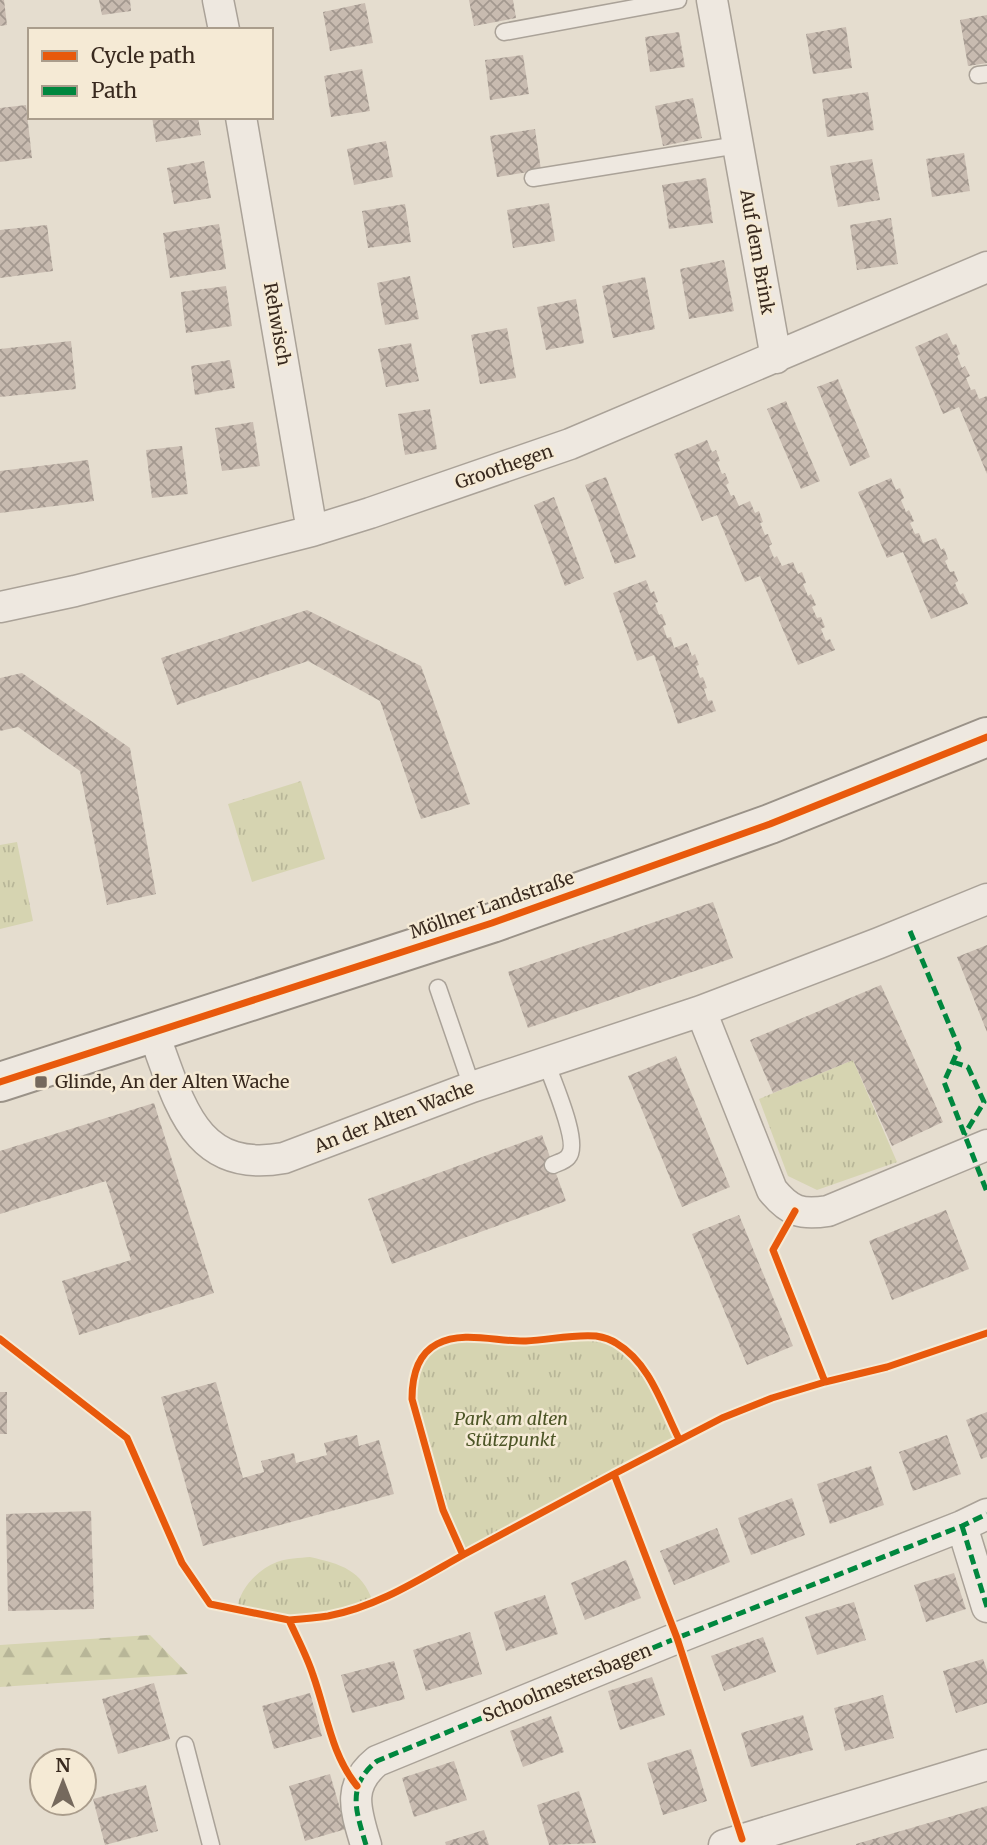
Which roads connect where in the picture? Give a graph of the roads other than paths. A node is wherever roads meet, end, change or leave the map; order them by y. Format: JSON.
{"nodes":[{"id":1,"x":218,"y":0,"type":"edge"},
{"id":2,"x":678,"y":0,"type":"edge"},
{"id":3,"x":712,"y":0,"type":"edge"},
{"id":4,"x":224,"y":28,"type":"edge"},
{"id":5,"x":504,"y":32,"type":"dead end"},
{"id":6,"x":241,"y":119,"type":"edge"},
{"id":7,"x":738,"y":145,"type":"junction"},
{"id":8,"x":533,"y":178,"type":"dead end"},
{"id":9,"x":987,"y":267,"type":"edge"},
{"id":10,"x":776,"y":358,"type":"junction"},
{"id":11,"x":312,"y":531,"type":"junction"},
{"id":12,"x":0,"y":607,"type":"edge"},
{"id":13,"x":987,"y":737,"type":"edge"},
{"id":14,"x":987,"y":899,"type":"edge"},
{"id":15,"x":438,"y":988,"type":"dead end"},
{"id":16,"x":701,"y":1011,"type":"junction"},
{"id":17,"x":153,"y":1032,"type":"junction"},
{"id":18,"x":546,"y":1062,"type":"junction"},
{"id":19,"x":0,"y":1082,"type":"edge"},
{"id":20,"x":472,"y":1087,"type":"junction"},
{"id":21,"x":987,"y":1145,"type":"edge"},
{"id":22,"x":553,"y":1165,"type":"dead end"},
{"id":23,"x":975,"y":1520,"type":"edge"},
{"id":24,"x":987,"y":1607,"type":"edge"},
{"id":25,"x":185,"y":1745,"type":"dead end"},
{"id":26,"x":987,"y":1765,"type":"edge"},
{"id":27,"x":211,"y":1845,"type":"edge"},
{"id":28,"x":366,"y":1845,"type":"edge"},
{"id":29,"x":724,"y":1845,"type":"edge"}],
"edges":[{"from":1,"to":4,"type":"street"},
{"from":2,"to":5,"type":"lane"},
{"from":3,"to":7,"type":"street","name":"Auf dem Brink"},
{"from":6,"to":11,"type":"street","name":"Rehwisch"},
{"from":7,"to":8,"type":"lane"},
{"from":7,"to":10,"type":"street","name":"Auf dem Brink"},
{"from":9,"to":10,"type":"street","name":"Groothegen"},
{"from":10,"to":11,"type":"street","name":"Groothegen"},
{"from":11,"to":12,"type":"street","name":"Groothegen"},
{"from":13,"to":17,"type":"main road","name":"Möllner Landstraße"},
{"from":14,"to":16,"type":"street","name":"An der Alten Wache"},
{"from":15,"to":20,"type":"lane"},
{"from":16,"to":18,"type":"street","name":"An der Alten Wache"},
{"from":16,"to":21,"type":"street"},
{"from":17,"to":19,"type":"main road","name":"Möllner Landstraße"},
{"from":17,"to":20,"type":"street","name":"An der Alten Wache"},
{"from":18,"to":20,"type":"street","name":"An der Alten Wache"},
{"from":18,"to":22,"type":"lane"},
{"from":23,"to":24,"type":"street","name":"Schoolmestersbagen"},
{"from":23,"to":28,"type":"street","name":"Schoolmestersbagen"},
{"from":25,"to":27,"type":"lane"},
{"from":26,"to":29,"type":"street"}]}
